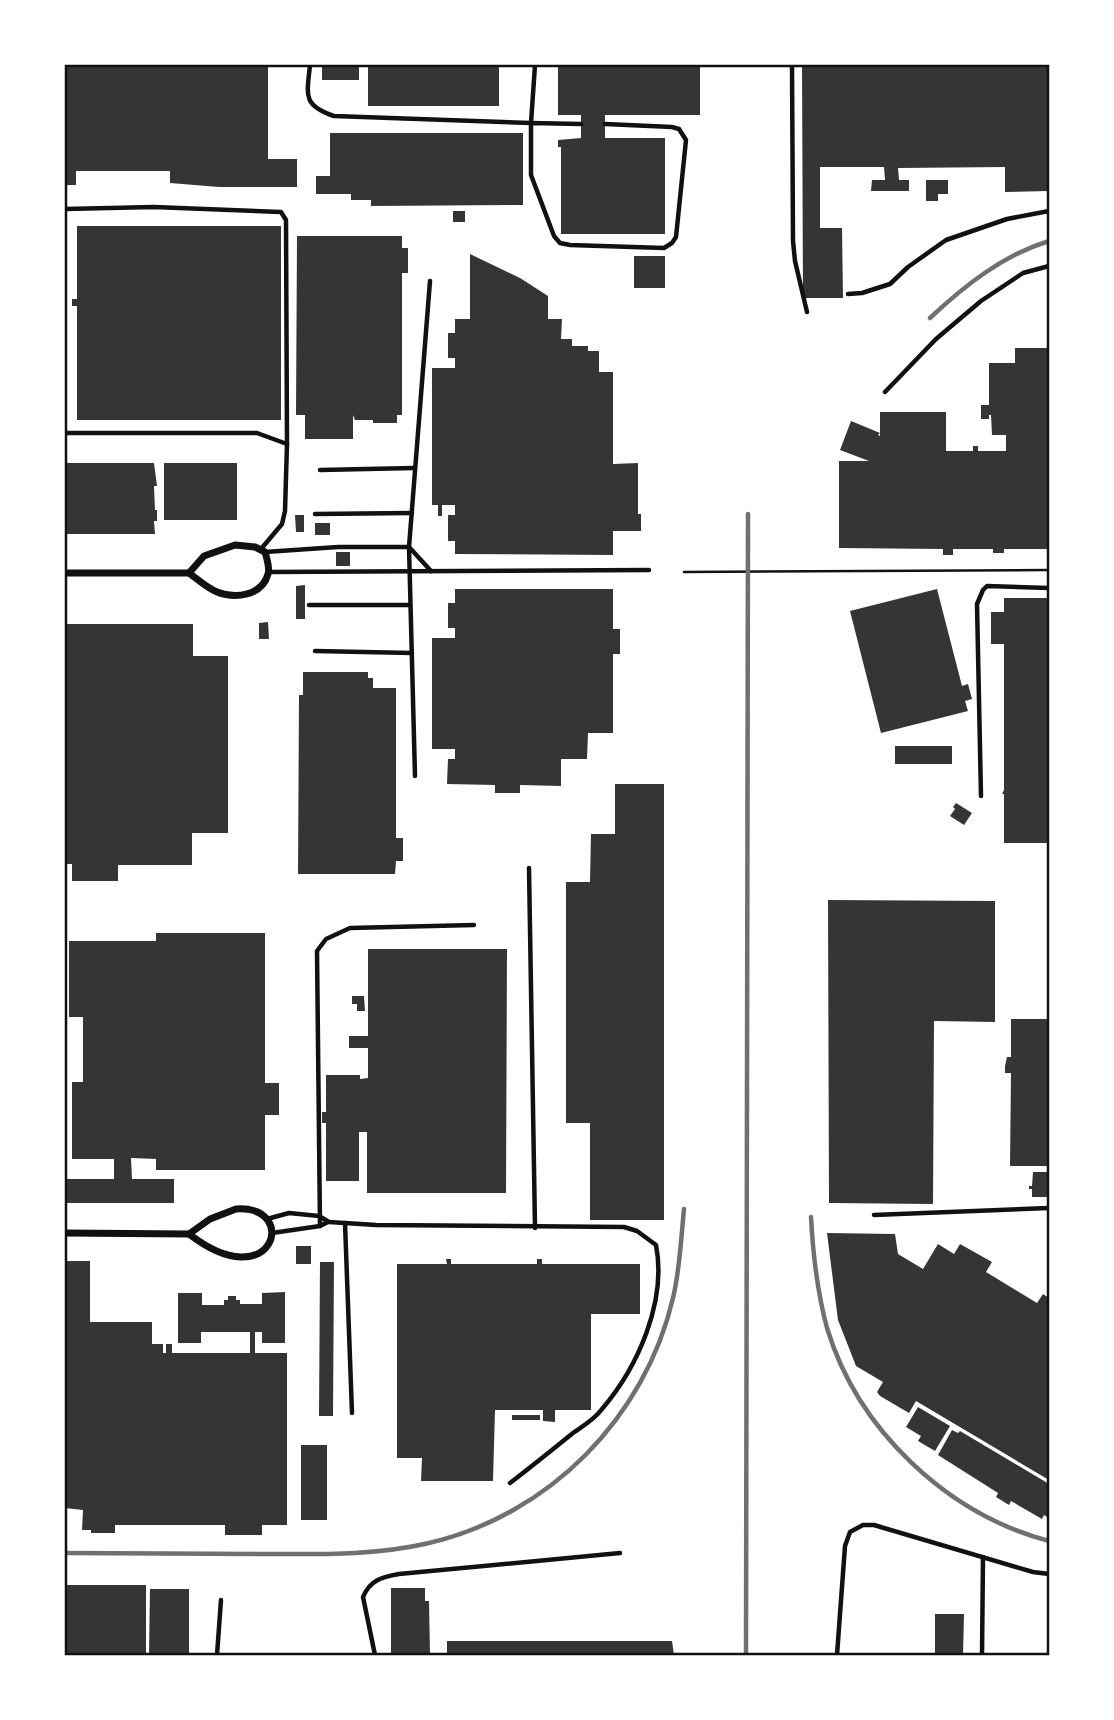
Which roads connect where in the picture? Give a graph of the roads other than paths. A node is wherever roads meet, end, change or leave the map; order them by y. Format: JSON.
{"nodes":[{"id":1,"x":310,"y":65,"type":"edge"},
{"id":2,"x":535,"y":65,"type":"edge"},
{"id":3,"x":792,"y":65,"type":"edge"},
{"id":4,"x":531,"y":123,"type":"junction"},
{"id":5,"x":581,"y":124,"type":"dead end"},
{"id":6,"x":605,"y":124,"type":"dead end"},
{"id":7,"x":65,"y":209,"type":"edge"},
{"id":8,"x":1049,"y":211,"type":"edge"},
{"id":9,"x":1049,"y":265,"type":"edge"},
{"id":10,"x":430,"y":281,"type":"dead end"},
{"id":11,"x":848,"y":294,"type":"dead end"},
{"id":12,"x":807,"y":312,"type":"dead end"},
{"id":13,"x":885,"y":392,"type":"dead end"},
{"id":14,"x":65,"y":433,"type":"edge"},
{"id":15,"x":287,"y":444,"type":"junction"},
{"id":16,"x":414,"y":468,"type":"junction"},
{"id":17,"x":320,"y":470,"type":"dead end"},
{"id":18,"x":412,"y":513,"type":"junction"},
{"id":19,"x":315,"y":514,"type":"dead end"},
{"id":20,"x":409,"y":547,"type":"junction"},
{"id":21,"x":263,"y":551,"type":"junction"},
{"id":22,"x":649,"y":569,"type":"dead end"},
{"id":23,"x":269,"y":572,"type":"junction"},
{"id":24,"x":410,"y":572,"type":"junction"},
{"id":25,"x":432,"y":572,"type":"junction"},
{"id":26,"x":65,"y":573,"type":"edge"},
{"id":27,"x":189,"y":573,"type":"junction"},
{"id":28,"x":1049,"y":588,"type":"edge"},
{"id":29,"x":411,"y":605,"type":"junction"},
{"id":30,"x":309,"y":606,"type":"dead end"},
{"id":31,"x":315,"y":651,"type":"dead end"},
{"id":32,"x":412,"y":653,"type":"junction"},
{"id":33,"x":415,"y":776,"type":"dead end"},
{"id":34,"x":981,"y":796,"type":"dead end"},
{"id":35,"x":529,"y":868,"type":"dead end"},
{"id":36,"x":474,"y":925,"type":"dead end"},
{"id":37,"x":1049,"y":1208,"type":"edge"},
{"id":38,"x":874,"y":1215,"type":"dead end"},
{"id":39,"x":319,"y":1216,"type":"junction"},
{"id":40,"x":267,"y":1219,"type":"junction"},
{"id":41,"x":329,"y":1222,"type":"junction"},
{"id":42,"x":345,"y":1223,"type":"junction"},
{"id":43,"x":320,"y":1226,"type":"junction"},
{"id":44,"x":536,"y":1228,"type":"junction"},
{"id":45,"x":65,"y":1233,"type":"edge"},
{"id":46,"x":272,"y":1233,"type":"junction"},
{"id":47,"x":189,"y":1234,"type":"junction"},
{"id":48,"x":352,"y":1413,"type":"dead end"},
{"id":49,"x":510,"y":1483,"type":"dead end"},
{"id":50,"x":620,"y":1553,"type":"dead end"},
{"id":51,"x":984,"y":1557,"type":"junction"},
{"id":52,"x":1049,"y":1574,"type":"edge"},
{"id":53,"x":221,"y":1600,"type":"dead end"},
{"id":54,"x":218,"y":1655,"type":"edge"},
{"id":55,"x":374,"y":1655,"type":"edge"},
{"id":56,"x":837,"y":1655,"type":"edge"},
{"id":57,"x":982,"y":1655,"type":"edge"}],
"edges":[{"from":1,"to":4,"type":"lane"},
{"from":2,"to":4,"type":"lane"},
{"from":3,"to":12,"type":"lane"},
{"from":4,"to":5,"type":"lane"},
{"from":4,"to":6,"type":"lane"},
{"from":7,"to":15,"type":"lane"},
{"from":8,"to":11,"type":"lane"},
{"from":9,"to":13,"type":"lane"},
{"from":10,"to":16,"type":"lane"},
{"from":14,"to":15,"type":"lane"},
{"from":15,"to":21,"type":"lane"},
{"from":16,"to":17,"type":"lane"},
{"from":16,"to":18,"type":"lane"},
{"from":18,"to":19,"type":"lane"},
{"from":18,"to":20,"type":"lane"},
{"from":20,"to":21,"type":"lane"},
{"from":20,"to":24,"type":"lane"},
{"from":20,"to":25,"type":"lane"},
{"from":21,"to":23,"type":"street"},
{"from":21,"to":27,"type":"street"},
{"from":22,"to":25,"type":"lane"},
{"from":23,"to":24,"type":"lane"},
{"from":23,"to":27,"type":"street"},
{"from":24,"to":25,"type":"lane"},
{"from":24,"to":29,"type":"lane"},
{"from":26,"to":27,"type":"street"},
{"from":28,"to":34,"type":"lane"},
{"from":29,"to":30,"type":"lane"},
{"from":29,"to":32,"type":"lane"},
{"from":31,"to":32,"type":"lane"},
{"from":32,"to":33,"type":"lane"},
{"from":35,"to":44,"type":"lane"},
{"from":36,"to":39,"type":"lane"},
{"from":37,"to":38,"type":"lane"},
{"from":39,"to":40,"type":"lane"},
{"from":39,"to":41,"type":"lane"},
{"from":39,"to":43,"type":"lane"},
{"from":40,"to":46,"type":"street"},
{"from":40,"to":47,"type":"street"},
{"from":41,"to":42,"type":"lane"},
{"from":41,"to":43,"type":"lane"},
{"from":42,"to":44,"type":"lane"},
{"from":42,"to":48,"type":"lane"},
{"from":43,"to":46,"type":"lane"},
{"from":44,"to":49,"type":"lane"},
{"from":45,"to":47,"type":"street"},
{"from":46,"to":47,"type":"street"},
{"from":50,"to":55,"type":"lane"},
{"from":51,"to":52,"type":"lane"},
{"from":51,"to":56,"type":"lane"},
{"from":51,"to":57,"type":"lane"},
{"from":53,"to":54,"type":"lane"}]}
